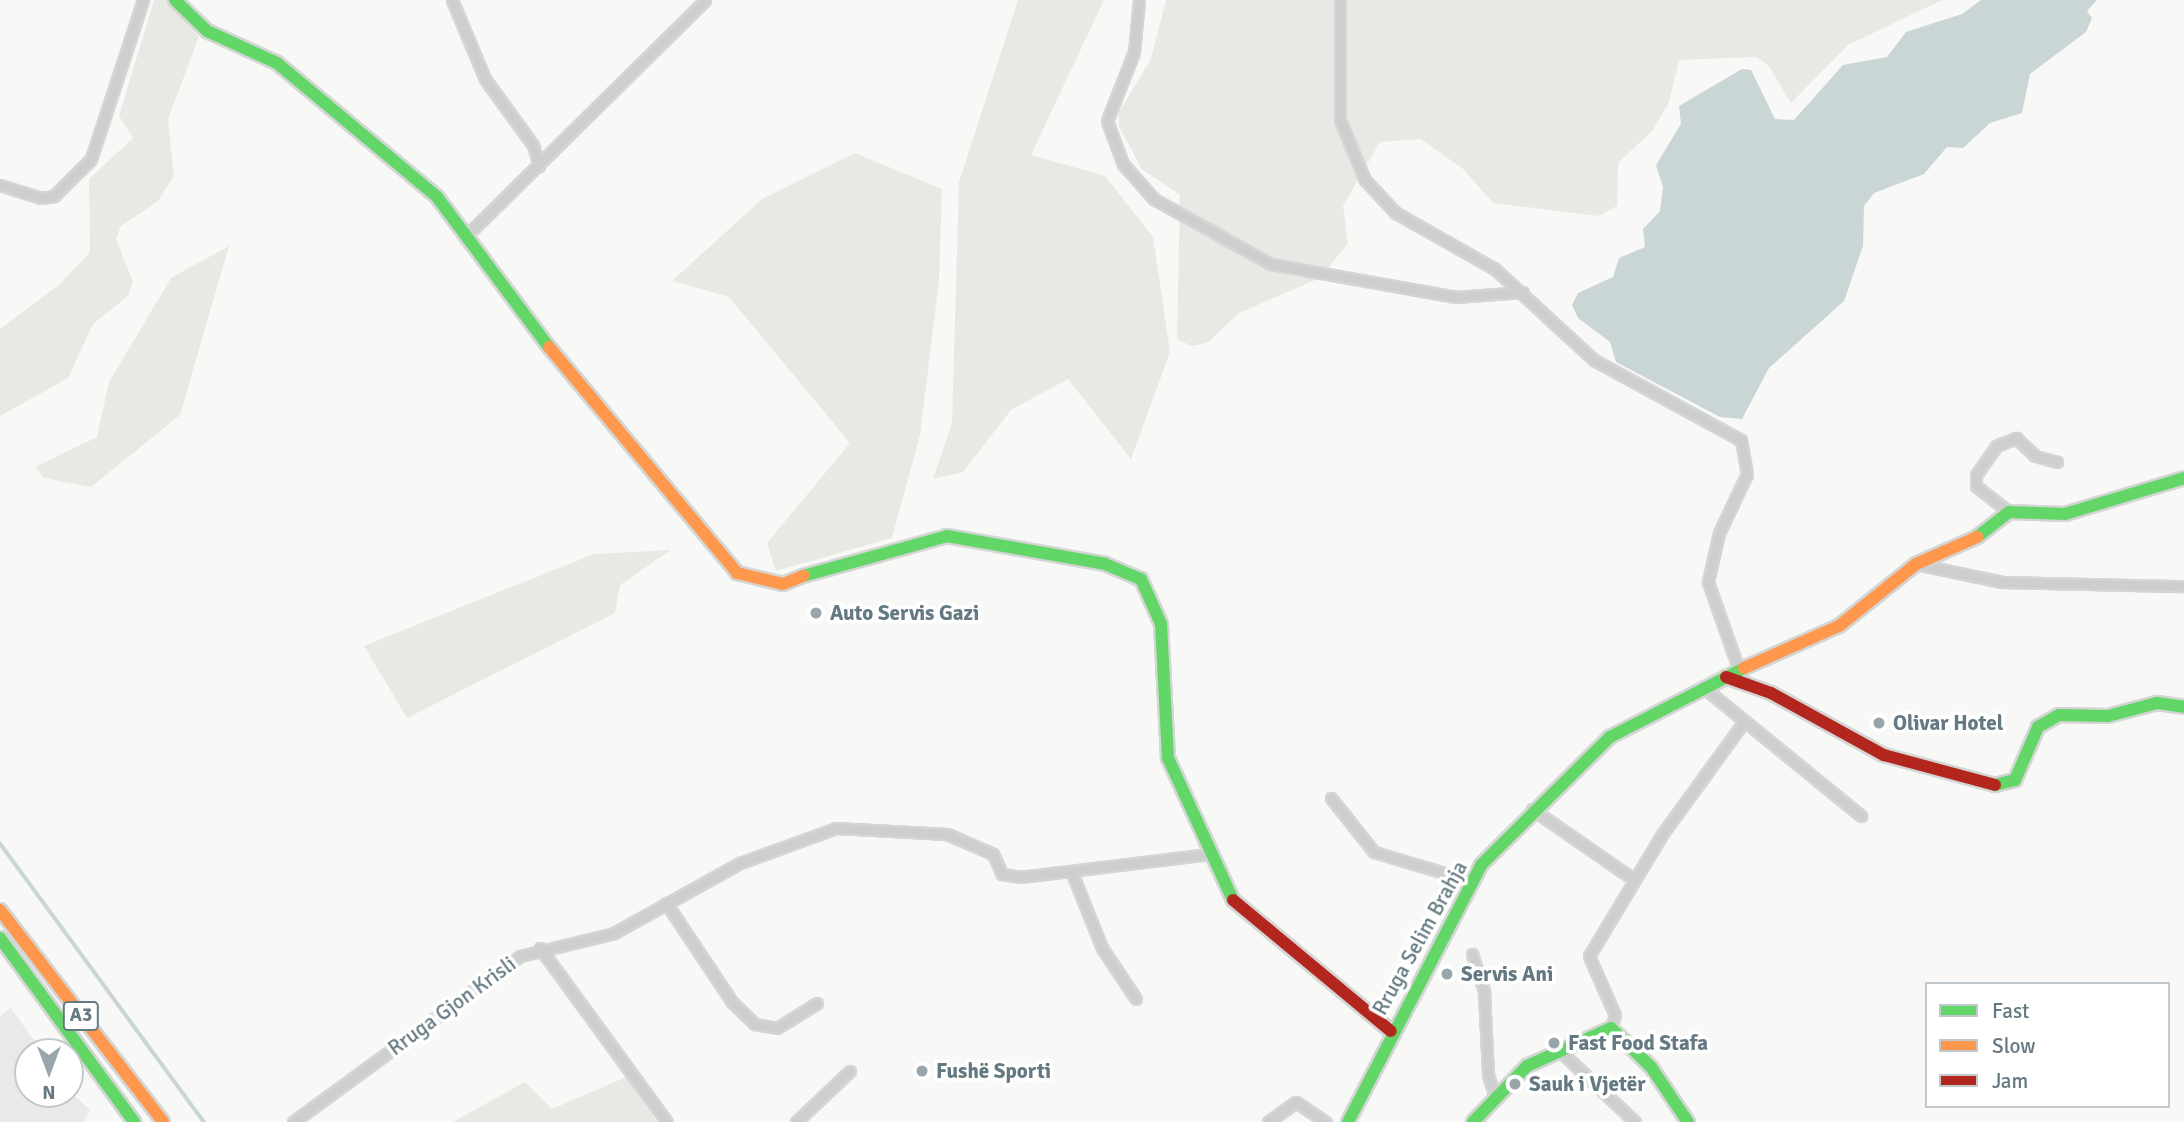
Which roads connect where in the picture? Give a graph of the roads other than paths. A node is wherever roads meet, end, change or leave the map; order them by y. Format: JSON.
{"nodes":[{"id":1,"x":143,"y":0,"type":"edge"},
{"id":2,"x":175,"y":0,"type":"edge"},
{"id":3,"x":452,"y":0,"type":"edge"},
{"id":4,"x":705,"y":0,"type":"edge"},
{"id":5,"x":1139,"y":0,"type":"edge"},
{"id":6,"x":1340,"y":0,"type":"edge"},
{"id":7,"x":539,"y":166,"type":"junction"},
{"id":8,"x":0,"y":185,"type":"edge"},
{"id":9,"x":465,"y":237,"type":"junction"},
{"id":10,"x":1523,"y":292,"type":"junction"},
{"id":11,"x":2057,"y":461,"type":"dead end"},
{"id":12,"x":2184,"y":478,"type":"edge"},
{"id":13,"x":2009,"y":512,"type":"junction"},
{"id":14,"x":1916,"y":564,"type":"junction"},
{"id":15,"x":2184,"y":586,"type":"edge"},
{"id":16,"x":1739,"y":670,"type":"junction"},
{"id":17,"x":1726,"y":677,"type":"junction"},
{"id":18,"x":1703,"y":687,"type":"junction"},
{"id":19,"x":2184,"y":708,"type":"edge"},
{"id":20,"x":1743,"y":723,"type":"junction"},
{"id":21,"x":1331,"y":798,"type":"dead end"},
{"id":22,"x":1532,"y":809,"type":"junction"},
{"id":23,"x":1861,"y":816,"type":"dead end"},
{"id":24,"x":1210,"y":854,"type":"junction"},
{"id":25,"x":1072,"y":873,"type":"junction"},
{"id":26,"x":1633,"y":879,"type":"junction"},
{"id":27,"x":1471,"y":881,"type":"junction"},
{"id":28,"x":666,"y":903,"type":"junction"},
{"id":29,"x":0,"y":909,"type":"edge"},
{"id":30,"x":0,"y":938,"type":"edge"},
{"id":31,"x":540,"y":948,"type":"junction"},
{"id":32,"x":1472,"y":954,"type":"dead end"},
{"id":33,"x":1136,"y":999,"type":"dead end"},
{"id":34,"x":817,"y":1003,"type":"dead end"},
{"id":35,"x":1611,"y":1028,"type":"junction"},
{"id":36,"x":1391,"y":1031,"type":"junction"},
{"id":37,"x":1560,"y":1051,"type":"junction"},
{"id":38,"x":850,"y":1070,"type":"dead end"},
{"id":39,"x":1495,"y":1097,"type":"junction"},
{"id":40,"x":134,"y":1122,"type":"edge"},
{"id":41,"x":163,"y":1122,"type":"edge"},
{"id":42,"x":293,"y":1122,"type":"edge"},
{"id":43,"x":667,"y":1122,"type":"edge"},
{"id":44,"x":796,"y":1122,"type":"edge"},
{"id":45,"x":1268,"y":1122,"type":"edge"},
{"id":46,"x":1326,"y":1122,"type":"edge"},
{"id":47,"x":1348,"y":1122,"type":"edge"},
{"id":48,"x":1473,"y":1122,"type":"edge"},
{"id":49,"x":1635,"y":1122,"type":"edge"},
{"id":50,"x":1688,"y":1122,"type":"edge"}],
"edges":[{"from":1,"to":8,"type":"street"},
{"from":2,"to":9,"type":"main road"},
{"from":3,"to":7,"type":"street"},
{"from":4,"to":7,"type":"street"},
{"from":5,"to":10,"type":"street"},
{"from":6,"to":10,"type":"street"},
{"from":7,"to":9,"type":"street"},
{"from":9,"to":24,"type":"main road"},
{"from":10,"to":16,"type":"street"},
{"from":11,"to":13,"type":"street"},
{"from":12,"to":13,"type":"main road"},
{"from":13,"to":14,"type":"main road","name":"Rruga Selim Brahja"},
{"from":14,"to":15,"type":"street"},
{"from":14,"to":16,"type":"main road","name":"Rruga Selim Brahja"},
{"from":16,"to":17,"type":"main road","name":"Rruga Selim Brahja"},
{"from":17,"to":18,"type":"main road","name":"Rruga Selim Brahja"},
{"from":17,"to":19,"type":"main road"},
{"from":18,"to":20,"type":"street"},
{"from":18,"to":22,"type":"main road","name":"Rruga Selim Brahja"},
{"from":20,"to":23,"type":"street"},
{"from":20,"to":26,"type":"street"},
{"from":21,"to":27,"type":"street"},
{"from":22,"to":26,"type":"street"},
{"from":22,"to":27,"type":"main road","name":"Rruga Selim Brahja"},
{"from":24,"to":25,"type":"street"},
{"from":24,"to":36,"type":"main road"},
{"from":25,"to":28,"type":"street"},
{"from":25,"to":33,"type":"street"},
{"from":26,"to":35,"type":"street"},
{"from":27,"to":36,"type":"main road","name":"Rruga Selim Brahja"},
{"from":28,"to":31,"type":"street"},
{"from":28,"to":34,"type":"street"},
{"from":29,"to":41,"type":"main road","number":"A3"},
{"from":30,"to":40,"type":"main road","number":"A3"},
{"from":31,"to":42,"type":"street","name":"Rruga Gjon Krisli"},
{"from":31,"to":43,"type":"street","name":"Rruga Gjon Krisli"},
{"from":32,"to":39,"type":"street"},
{"from":35,"to":37,"type":"main road"},
{"from":35,"to":50,"type":"main road"},
{"from":36,"to":47,"type":"main road","name":"Rruga Selim Brahja"},
{"from":37,"to":39,"type":"main road"},
{"from":37,"to":49,"type":"street"},
{"from":38,"to":44,"type":"street"},
{"from":39,"to":48,"type":"main road"},
{"from":45,"to":46,"type":"street"}]}
